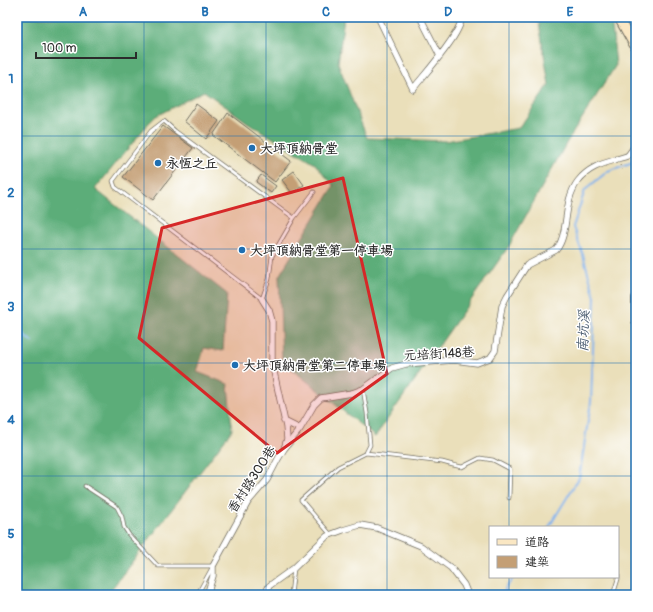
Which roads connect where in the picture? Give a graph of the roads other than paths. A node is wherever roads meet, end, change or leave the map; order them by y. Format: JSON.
{"nodes":[{"id":1,"x":378,"y":17,"type":"edge"},
{"id":2,"x":420,"y":17,"type":"edge"},
{"id":3,"x":461,"y":17,"type":"edge"},
{"id":4,"x":618,"y":17,"type":"edge"},
{"id":5,"x":636,"y":49,"type":"edge"},
{"id":6,"x":440,"y":56,"type":"junction"},
{"id":7,"x":636,"y":144,"type":"edge"},
{"id":8,"x":314,"y":192,"type":"dead end"},
{"id":9,"x":294,"y":218,"type":"junction"},
{"id":10,"x":636,"y":298,"type":"edge"},
{"id":11,"x":262,"y":299,"type":"junction"},
{"id":12,"x":636,"y":306,"type":"edge"},
{"id":13,"x":636,"y":321,"type":"edge"},
{"id":14,"x":363,"y":389,"type":"junction"},
{"id":15,"x":284,"y":421,"type":"junction"},
{"id":16,"x":300,"y":429,"type":"junction"},
{"id":17,"x":284,"y":450,"type":"junction"},
{"id":18,"x":366,"y":453,"type":"junction"},
{"id":19,"x":85,"y":486,"type":"dead end"},
{"id":20,"x":509,"y":498,"type":"dead end"},
{"id":21,"x":331,"y":535,"type":"junction"},
{"id":22,"x":213,"y":566,"type":"junction"},
{"id":23,"x":294,"y":568,"type":"junction"},
{"id":24,"x":618,"y":578,"type":"edge"},
{"id":25,"x":197,"y":595,"type":"edge"},
{"id":26,"x":207,"y":595,"type":"edge"},
{"id":27,"x":265,"y":595,"type":"edge"},
{"id":28,"x":291,"y":595,"type":"edge"},
{"id":29,"x":468,"y":595,"type":"edge"},
{"id":30,"x":614,"y":595,"type":"edge"}],
"edges":[{"from":1,"to":6,"type":"street"},
{"from":2,"to":6,"type":"street"},
{"from":3,"to":6,"type":"street"},
{"from":4,"to":5,"type":"street"},
{"from":7,"to":14,"type":"street","name":"元培街148巷"},
{"from":8,"to":9,"type":"lane"},
{"from":9,"to":11,"type":"lane"},
{"from":9,"to":11,"type":"lane"},
{"from":10,"to":12,"type":"street"},
{"from":11,"to":15,"type":"street","name":"香村路300巷"},
{"from":12,"to":13,"type":"street"},
{"from":14,"to":16,"type":"street","name":"元培街148巷"},
{"from":14,"to":18,"type":"lane"},
{"from":15,"to":16,"type":"street"},
{"from":15,"to":17,"type":"street","name":"香村路300巷"},
{"from":16,"to":17,"type":"street","name":"元培街148巷"},
{"from":17,"to":22,"type":"street","name":"香村路300巷"},
{"from":18,"to":20,"type":"lane"},
{"from":18,"to":21,"type":"lane"},
{"from":19,"to":22,"type":"lane"},
{"from":21,"to":23,"type":"street"},
{"from":21,"to":29,"type":"street"},
{"from":22,"to":25,"type":"lane"},
{"from":22,"to":26,"type":"street","name":"香村路300巷"},
{"from":23,"to":27,"type":"street"},
{"from":23,"to":28,"type":"lane"},
{"from":24,"to":30,"type":"lane"}]}
